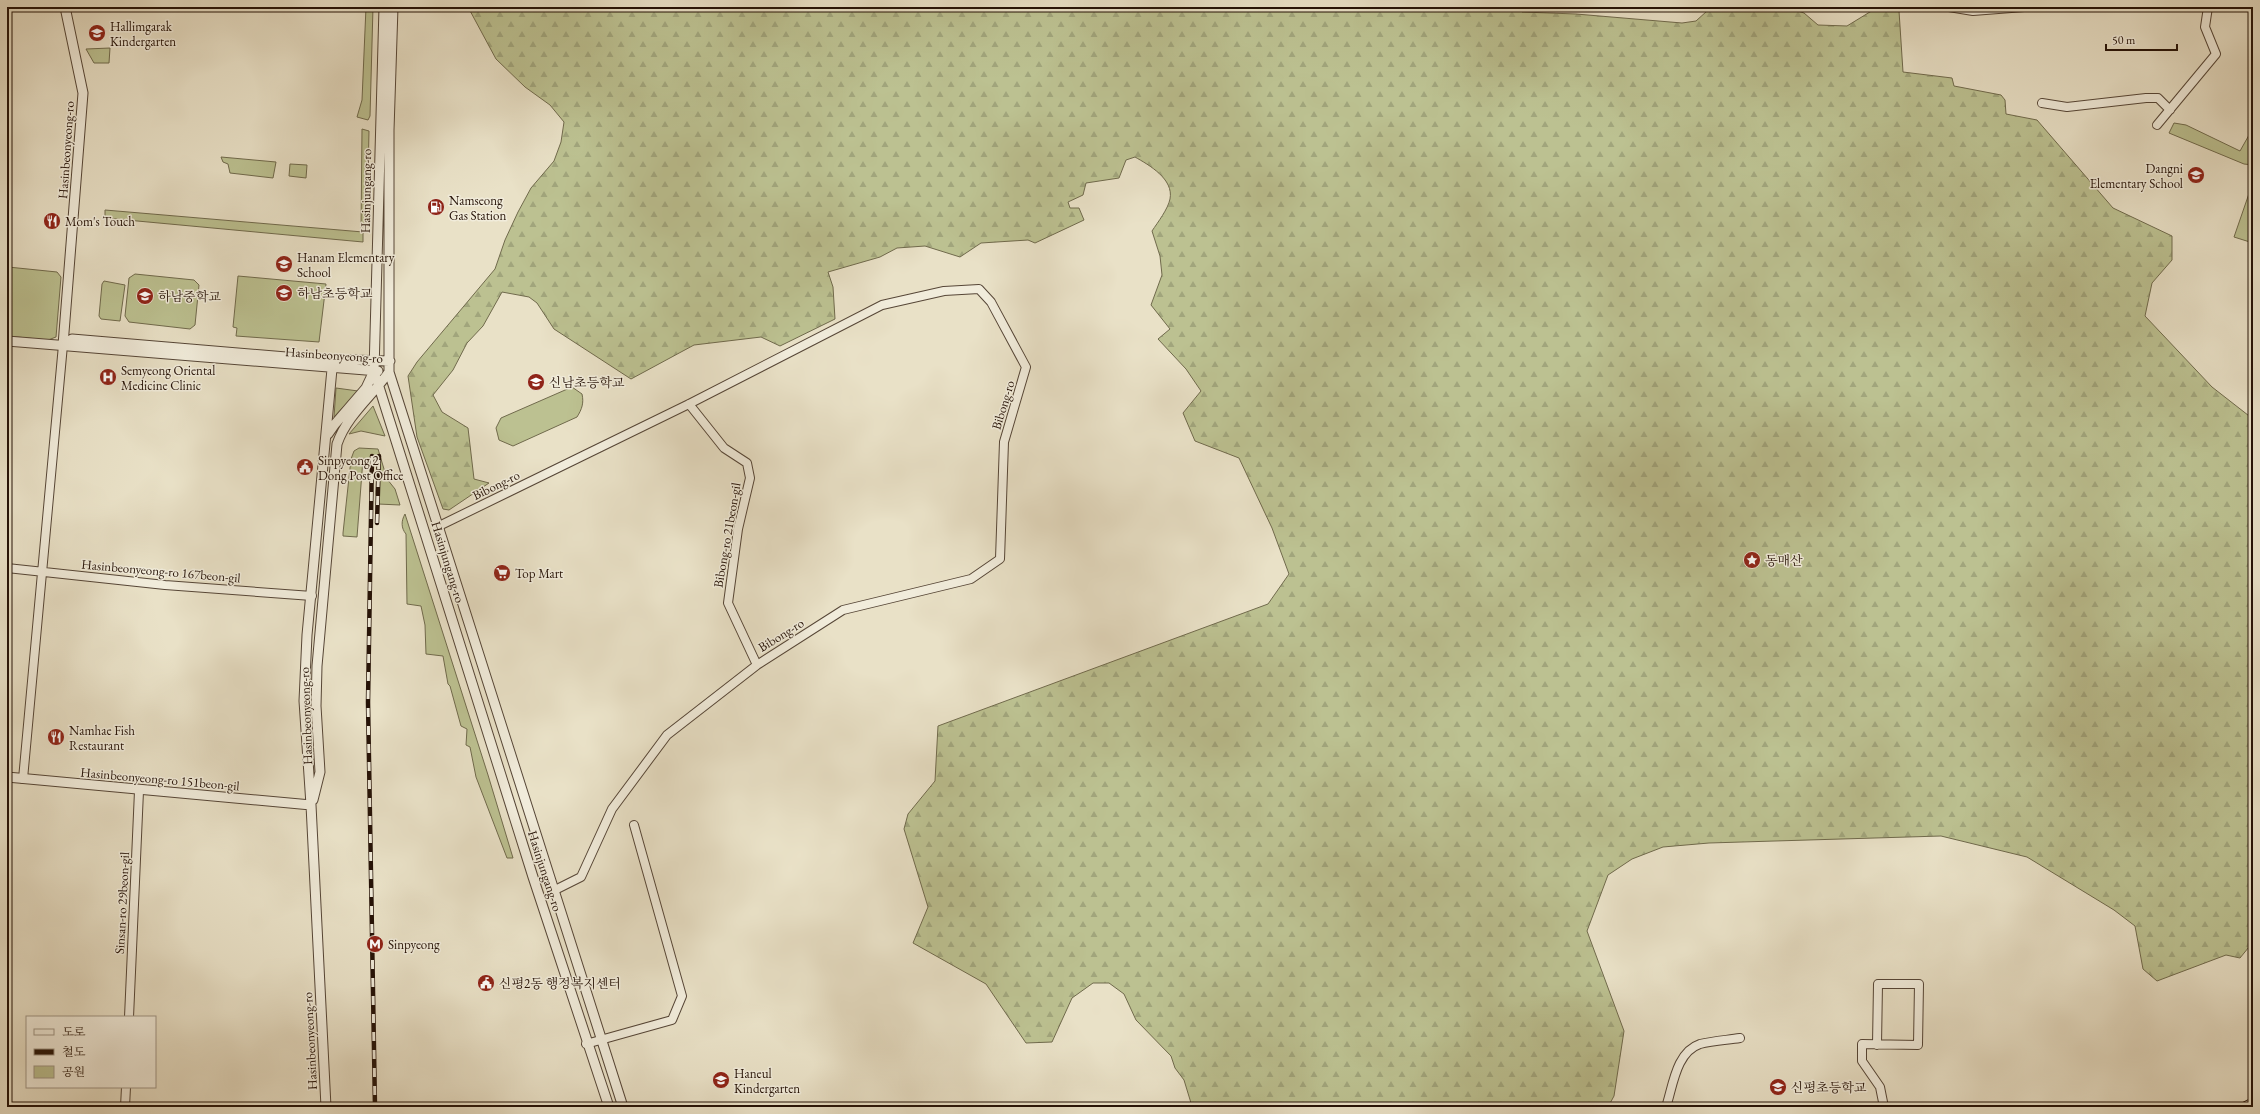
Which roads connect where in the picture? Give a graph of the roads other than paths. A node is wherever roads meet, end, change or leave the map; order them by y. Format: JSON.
{"nodes":[{"id":1,"x":65,"y":7,"type":"edge"},
{"id":2,"x":384,"y":7,"type":"edge"},
{"id":3,"x":393,"y":7,"type":"edge"},
{"id":4,"x":1949,"y":7,"type":"edge"},
{"id":5,"x":2024,"y":7,"type":"edge"},
{"id":6,"x":2208,"y":7,"type":"edge"},
{"id":7,"x":2042,"y":103,"type":"dead end"},
{"id":8,"x":2170,"y":110,"type":"junction"},
{"id":9,"x":385,"y":122,"type":"junction"},
{"id":10,"x":2157,"y":125,"type":"dead end"},
{"id":11,"x":378,"y":246,"type":"junction"},
{"id":12,"x":388,"y":247,"type":"junction"},
{"id":13,"x":377,"y":281,"type":"junction"},
{"id":14,"x":388,"y":281,"type":"junction"},
{"id":15,"x":7,"y":341,"type":"edge"},
{"id":16,"x":63,"y":345,"type":"junction"},
{"id":17,"x":375,"y":361,"type":"junction"},
{"id":18,"x":390,"y":361,"type":"junction"},
{"id":19,"x":332,"y":369,"type":"junction"},
{"id":20,"x":374,"y":371,"type":"junction"},
{"id":21,"x":389,"y":372,"type":"junction"},
{"id":22,"x":379,"y":386,"type":"junction"},
{"id":23,"x":689,"y":404,"type":"junction"},
{"id":24,"x":327,"y":437,"type":"junction"},
{"id":25,"x":437,"y":527,"type":"junction"},
{"id":26,"x":425,"y":531,"type":"junction"},
{"id":27,"x":7,"y":568,"type":"edge"},
{"id":28,"x":42,"y":572,"type":"junction"},
{"id":29,"x":312,"y":596,"type":"junction"},
{"id":30,"x":323,"y":597,"type":"junction"},
{"id":31,"x":757,"y":665,"type":"junction"},
{"id":32,"x":7,"y":777,"type":"edge"},
{"id":33,"x":23,"y":779,"type":"junction"},
{"id":34,"x":139,"y":791,"type":"junction"},
{"id":35,"x":312,"y":805,"type":"junction"},
{"id":36,"x":634,"y":825,"type":"dead end"},
{"id":37,"x":555,"y":890,"type":"junction"},
{"id":38,"x":540,"y":896,"type":"junction"},
{"id":39,"x":129,"y":1016,"type":"edge"},
{"id":40,"x":1740,"y":1038,"type":"dead end"},
{"id":41,"x":603,"y":1040,"type":"junction"},
{"id":42,"x":586,"y":1044,"type":"junction"},
{"id":43,"x":1877,"y":1044,"type":"junction"},
{"id":44,"x":126,"y":1088,"type":"edge"},
{"id":45,"x":2253,"y":1104,"type":"edge"},
{"id":46,"x":125,"y":1107,"type":"edge"},
{"id":47,"x":326,"y":1107,"type":"edge"},
{"id":48,"x":609,"y":1107,"type":"edge"},
{"id":49,"x":623,"y":1107,"type":"edge"},
{"id":50,"x":1666,"y":1107,"type":"edge"},
{"id":51,"x":1884,"y":1107,"type":"edge"},
{"id":52,"x":2247,"y":1107,"type":"edge"}],
"edges":[{"from":1,"to":16,"type":"street","name":"Hasinbeonyeong-ro"},
{"from":2,"to":9,"type":"street","name":"Hasinjungang-ro"},
{"from":3,"to":9,"type":"street","name":"Hasinjungang-ro"},
{"from":4,"to":5,"type":"street"},
{"from":6,"to":8,"type":"street"},
{"from":7,"to":8,"type":"street"},
{"from":8,"to":10,"type":"street"},
{"from":9,"to":11,"type":"street","name":"Hasinjungang-ro"},
{"from":9,"to":12,"type":"street","name":"Hasinjungang-ro"},
{"from":11,"to":12,"type":"street"},
{"from":11,"to":13,"type":"street","name":"Hasinjungang-ro"},
{"from":12,"to":14,"type":"street","name":"Hasinjungang-ro"},
{"from":13,"to":14,"type":"street"},
{"from":13,"to":17,"type":"street","name":"Hasinjungang-ro"},
{"from":14,"to":18,"type":"street","name":"Hasinjungang-ro"},
{"from":15,"to":16,"type":"street"},
{"from":16,"to":17,"type":"street","name":"Hasinbeonyeong-ro"},
{"from":16,"to":19,"type":"street","name":"Hasinbeonyeong-ro"},
{"from":16,"to":28,"type":"street"},
{"from":17,"to":18,"type":"street","name":"Hasinbeonyeong-ro"},
{"from":17,"to":20,"type":"street","name":"Hasinjungang-ro"},
{"from":18,"to":21,"type":"street","name":"Hasinjungang-ro"},
{"from":19,"to":20,"type":"street","name":"Hasinbeonyeong-ro"},
{"from":19,"to":24,"type":"street","name":"Hasinbeonyeong-ro"},
{"from":20,"to":21,"type":"street","name":"Hasinbeonyeong-ro"},
{"from":20,"to":22,"type":"street","name":"Hasinjungang-ro"},
{"from":20,"to":24,"type":"street"},
{"from":21,"to":22,"type":"street","name":"Hasinbeonyeong-ro"},
{"from":21,"to":25,"type":"street"},
{"from":22,"to":26,"type":"street","name":"Hasinjungang-ro"},
{"from":22,"to":30,"type":"street","name":"Hasinbeonyeong-ro"},
{"from":23,"to":25,"type":"street","name":"Bibong-ro"},
{"from":23,"to":31,"type":"street","name":"Bibong-ro 21beon-gil"},
{"from":23,"to":31,"type":"street","name":"Bibong-ro"},
{"from":24,"to":29,"type":"street","name":"Hasinbeonyeong-ro"},
{"from":25,"to":26,"type":"street"},
{"from":25,"to":37,"type":"street"},
{"from":26,"to":38,"type":"street","name":"Hasinjungang-ro"},
{"from":27,"to":28,"type":"street","name":"Hasinbeonyeong-ro 167beon-gil"},
{"from":28,"to":29,"type":"street","name":"Hasinbeonyeong-ro 167beon-gil"},
{"from":28,"to":33,"type":"street"},
{"from":29,"to":30,"type":"street"},
{"from":29,"to":35,"type":"street","name":"Hasinbeonyeong-ro"},
{"from":30,"to":35,"type":"street","name":"Hasinbeonyeong-ro"},
{"from":31,"to":37,"type":"street","name":"Bibong-ro"},
{"from":32,"to":33,"type":"street","name":"Hasinbeonyeong-ro 151beon-gil"},
{"from":33,"to":34,"type":"street","name":"Hasinbeonyeong-ro 151beon-gil"},
{"from":34,"to":35,"type":"street","name":"Hasinbeonyeong-ro 151beon-gil"},
{"from":34,"to":39,"type":"street","name":"Sinsan-ro 29beon-gil"},
{"from":35,"to":47,"type":"street","name":"Hasinbeonyeong-ro"},
{"from":36,"to":41,"type":"street"},
{"from":37,"to":38,"type":"street"},
{"from":37,"to":41,"type":"street"},
{"from":38,"to":42,"type":"street","name":"Hasinjungang-ro"},
{"from":40,"to":50,"type":"street"},
{"from":41,"to":42,"type":"street"},
{"from":41,"to":49,"type":"street"},
{"from":42,"to":48,"type":"street","name":"Hasinjungang-ro"},
{"from":43,"to":43,"type":"street"},
{"from":43,"to":51,"type":"street"},
{"from":44,"to":46,"type":"street"},
{"from":45,"to":52,"type":"main road"}]}
